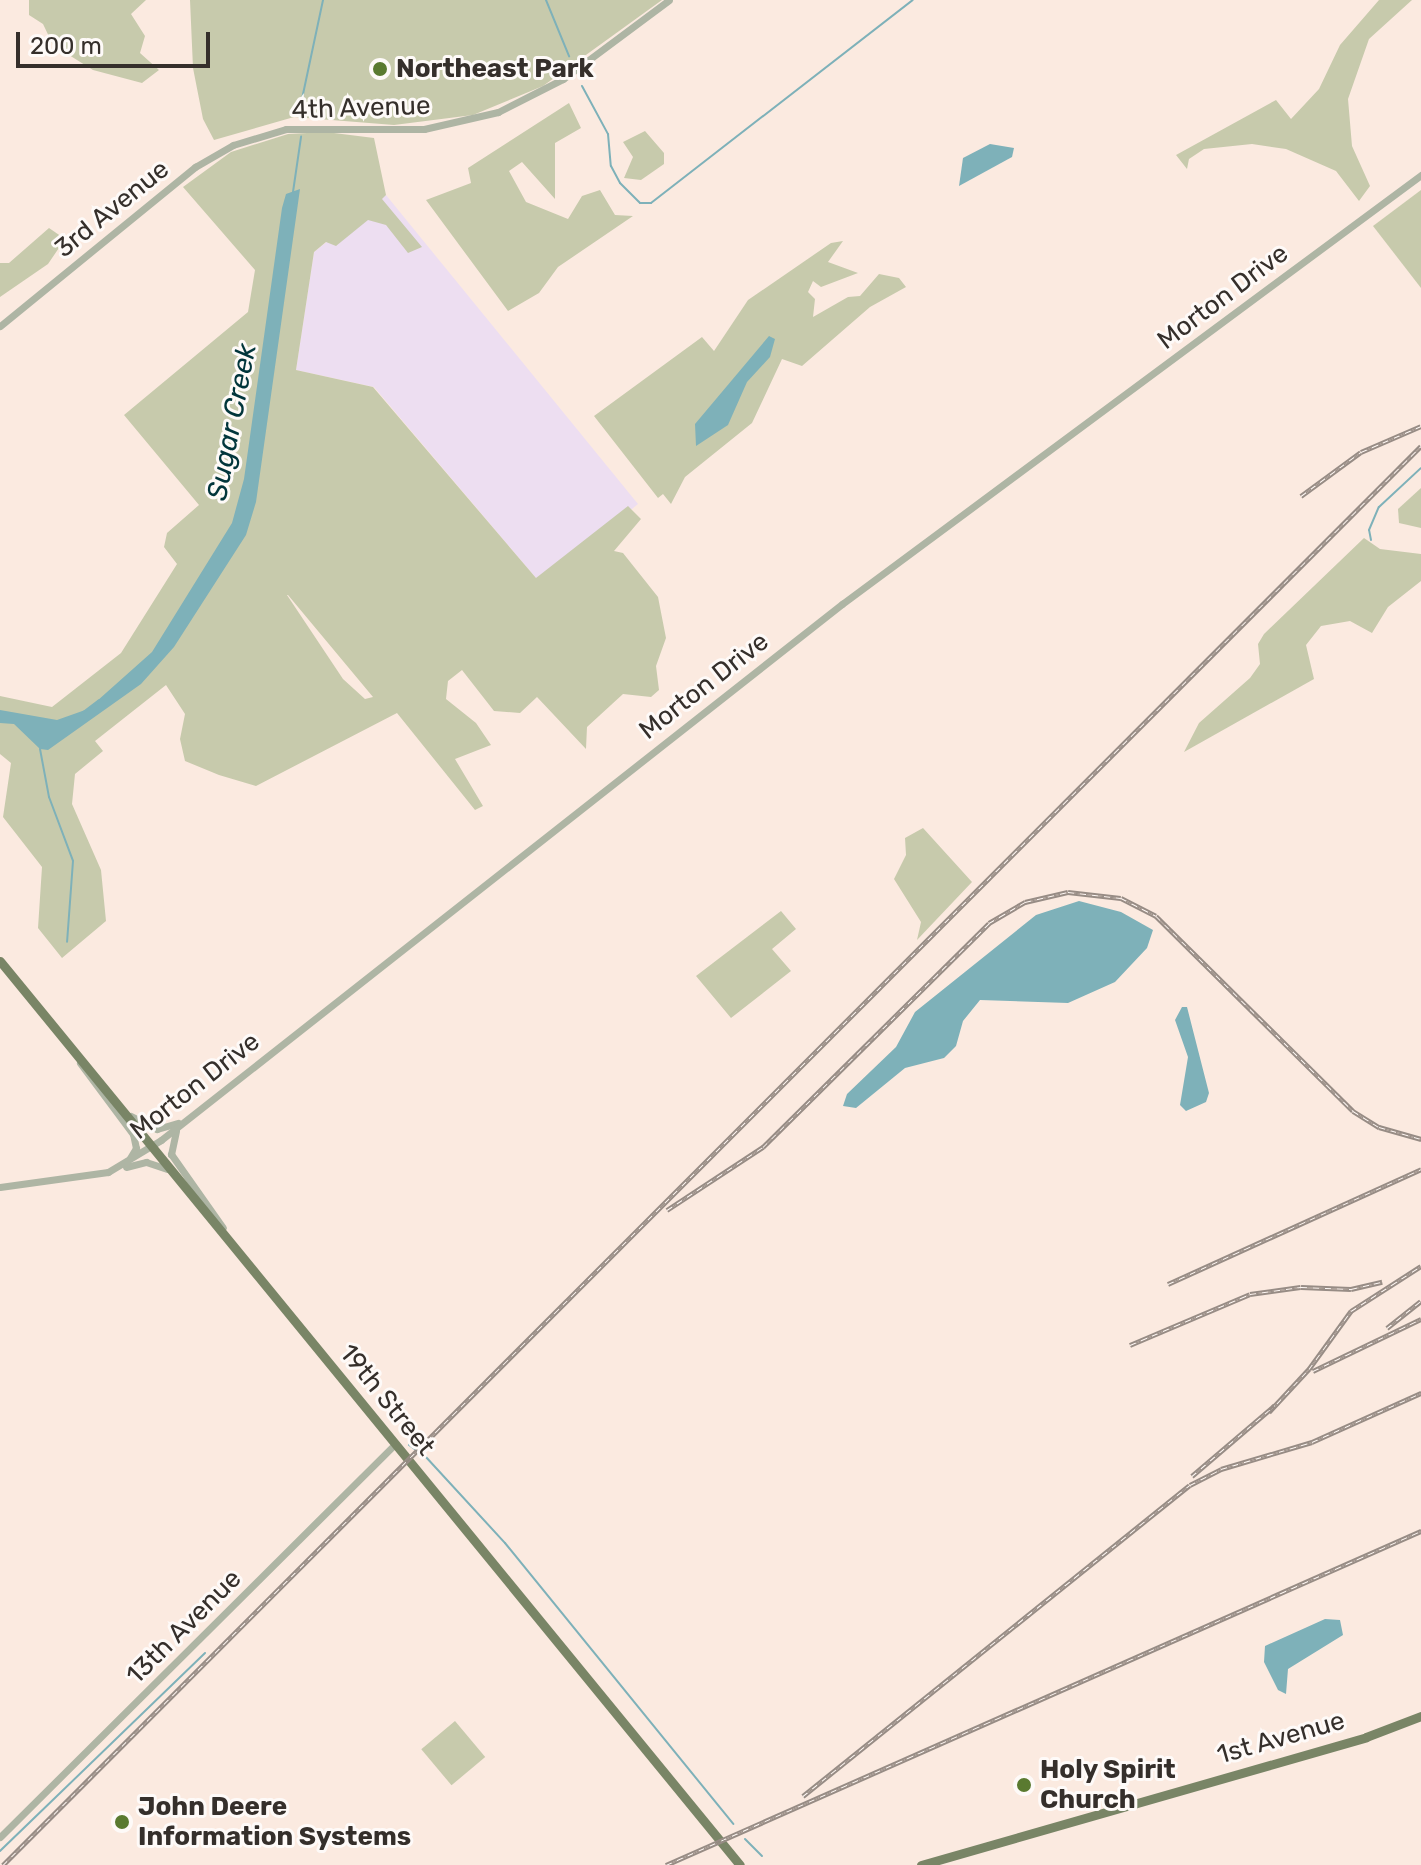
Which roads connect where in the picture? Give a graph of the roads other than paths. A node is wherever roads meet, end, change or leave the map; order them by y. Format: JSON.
{"nodes":[{"id":1,"x":669,"y":0,"type":"edge"},
{"id":2,"x":257,"y":135,"type":"joint"},
{"id":3,"x":1421,"y":175,"type":"edge"},
{"id":4,"x":0,"y":326,"type":"edge"},
{"id":5,"x":0,"y":961,"type":"edge"},
{"id":6,"x":78,"y":1057,"type":"junction"},
{"id":7,"x":131,"y":1116,"type":"junction"},
{"id":8,"x":183,"y":1122,"type":"junction"},
{"id":9,"x":152,"y":1145,"type":"junction"},
{"id":10,"x":126,"y":1163,"type":"junction"},
{"id":11,"x":108,"y":1172,"type":"junction"},
{"id":12,"x":173,"y":1173,"type":"junction"},
{"id":13,"x":0,"y":1187,"type":"edge"},
{"id":14,"x":229,"y":1241,"type":"junction"},
{"id":15,"x":394,"y":1445,"type":"junction"},
{"id":16,"x":1421,"y":1716,"type":"edge"},
{"id":17,"x":0,"y":1837,"type":"edge"},
{"id":18,"x":740,"y":1865,"type":"edge"},
{"id":19,"x":921,"y":1865,"type":"edge"}],
"edges":[{"from":1,"to":2,"type":"street","name":"4th Avenue"},
{"from":2,"to":4,"type":"street","name":"3rd Avenue"},
{"from":3,"to":8,"type":"street","name":"Morton Drive"},
{"from":5,"to":6,"type":"main road","name":"19th Street"},
{"from":6,"to":7,"type":"main road","name":"19th Street"},
{"from":6,"to":10,"type":"street"},
{"from":7,"to":8,"type":"street"},
{"from":7,"to":9,"type":"main road","name":"19th Street"},
{"from":8,"to":9,"type":"street","name":"Morton Drive"},
{"from":8,"to":14,"type":"street"},
{"from":9,"to":10,"type":"street","name":"Morton Drive"},
{"from":9,"to":12,"type":"main road","name":"19th Street"},
{"from":10,"to":11,"type":"street","name":"Morton Drive"},
{"from":11,"to":12,"type":"street"},
{"from":11,"to":13,"type":"street","name":"Morton Drive"},
{"from":12,"to":14,"type":"main road","name":"19th Street"},
{"from":14,"to":15,"type":"main road","name":"19th Street"},
{"from":15,"to":17,"type":"street","name":"13th Avenue"},
{"from":15,"to":18,"type":"main road","name":"19th Street"},
{"from":16,"to":19,"type":"main road","name":"1st Avenue"}]}
